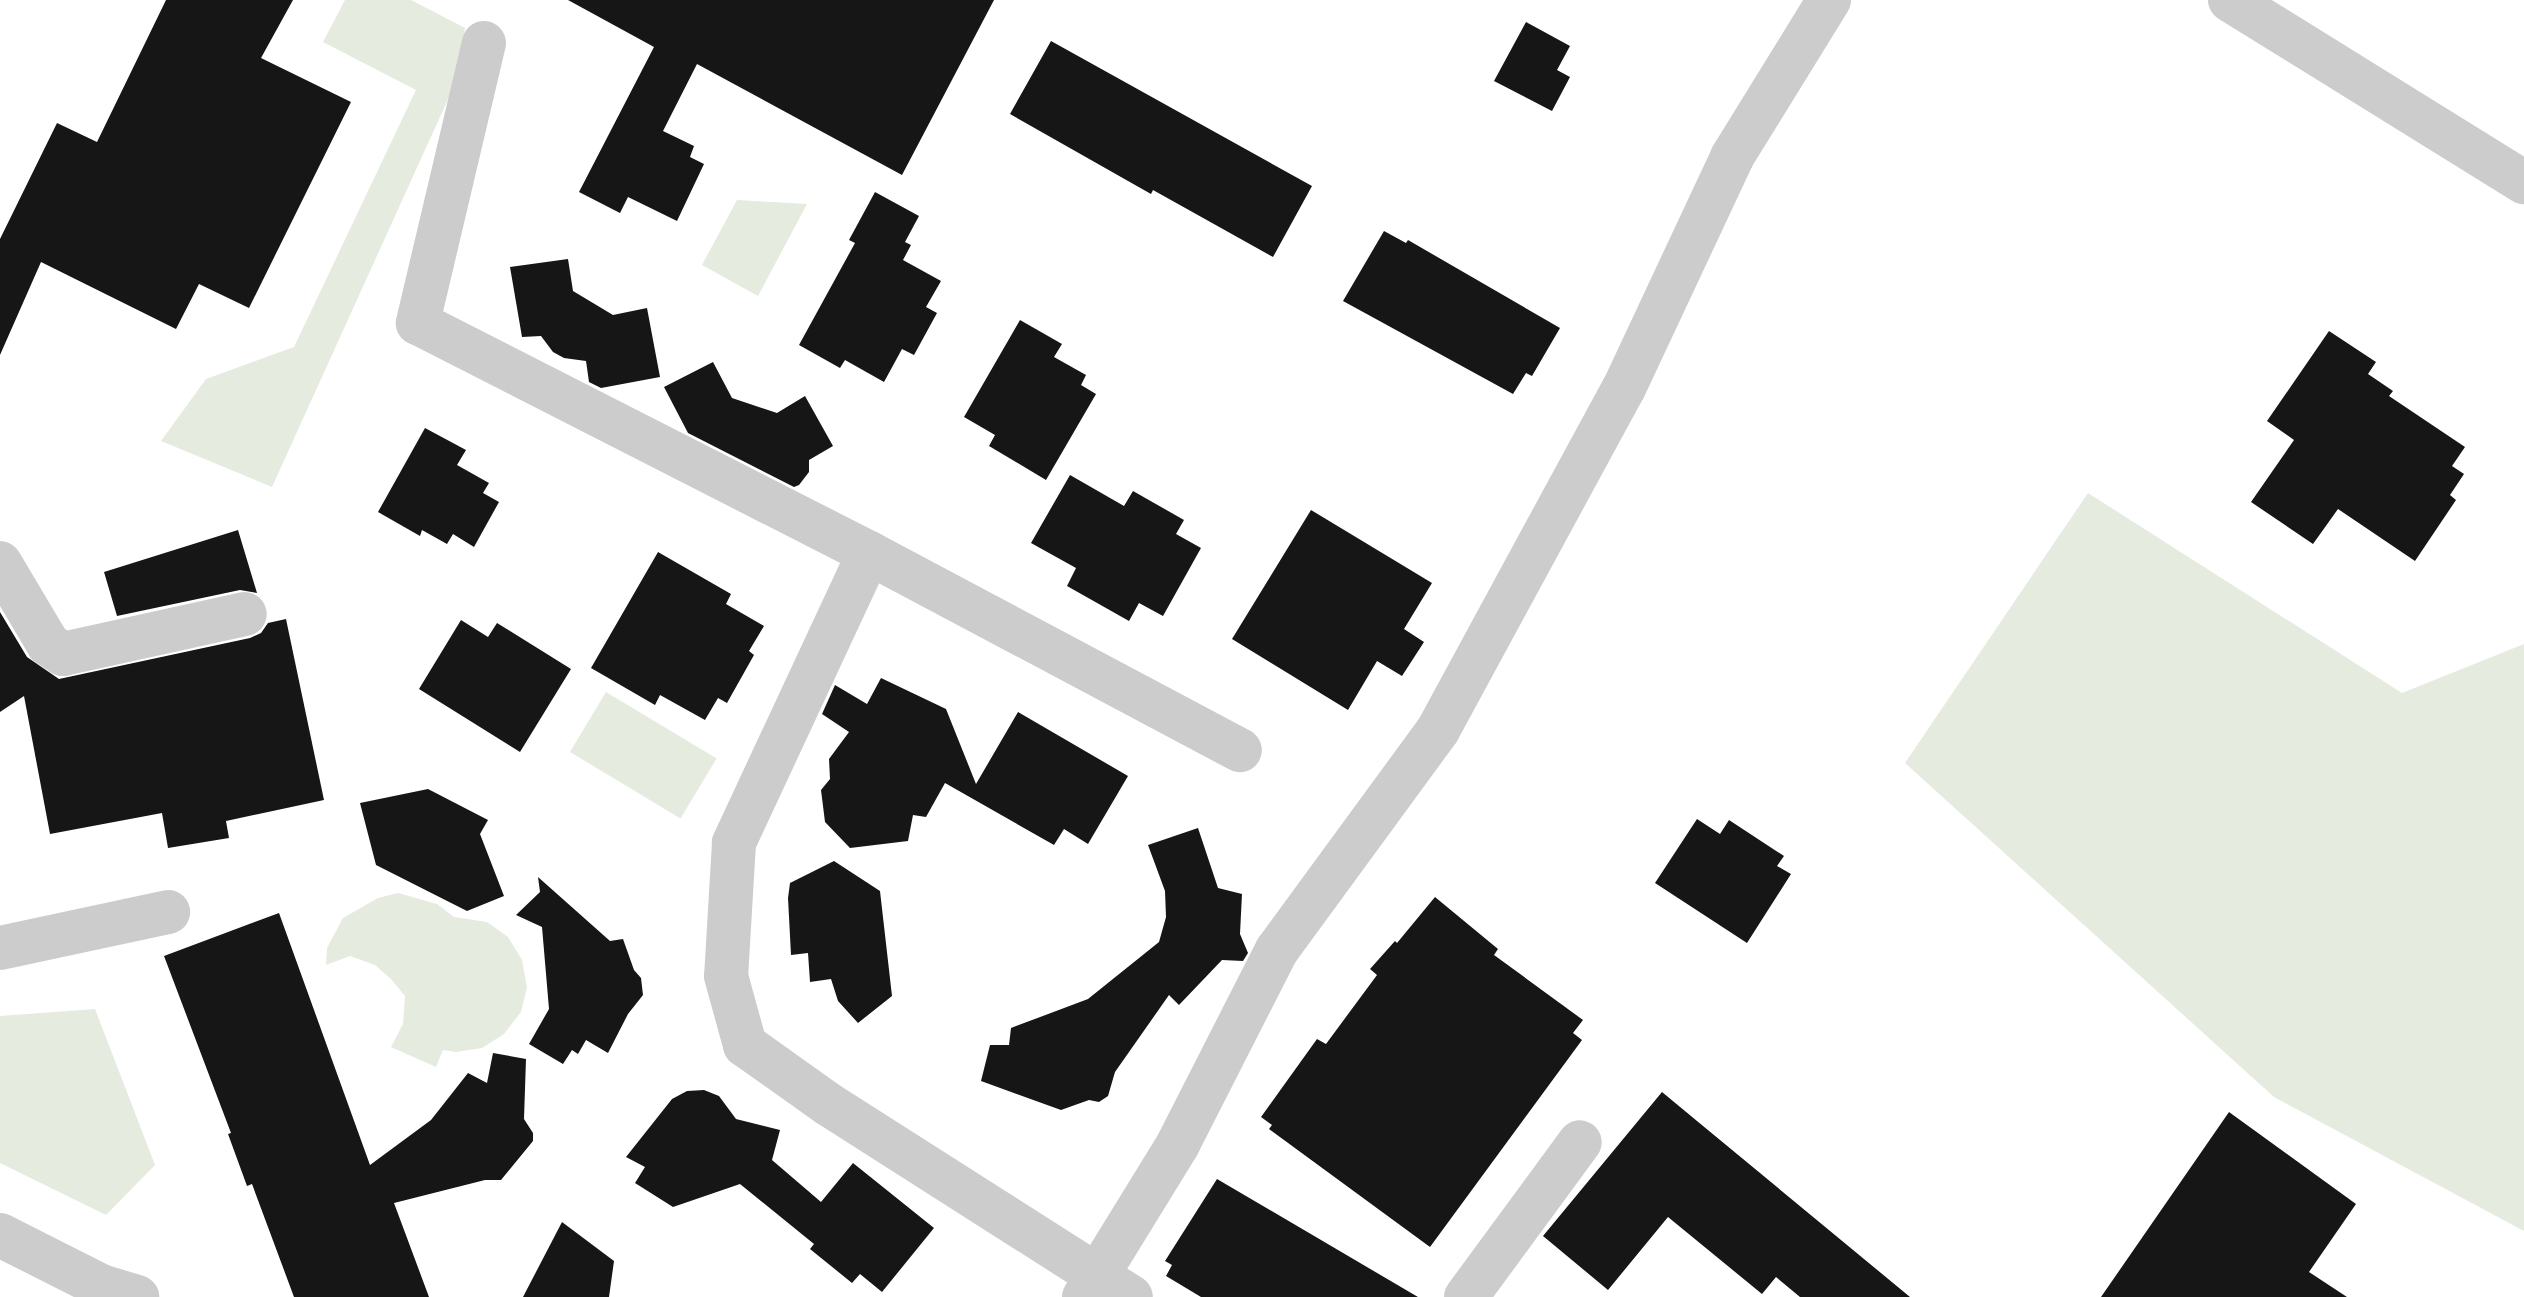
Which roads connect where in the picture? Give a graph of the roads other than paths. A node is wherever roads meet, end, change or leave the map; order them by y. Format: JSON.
{"nodes":[{"id":1,"x":1829,"y":0,"type":"edge"},
{"id":2,"x":2230,"y":0,"type":"edge"},
{"id":3,"x":484,"y":43,"type":"dead end"},
{"id":4,"x":2524,"y":182,"type":"edge"},
{"id":5,"x":869,"y":553,"type":"junction"},
{"id":6,"x":0,"y":563,"type":"edge"},
{"id":7,"x":245,"y":614,"type":"dead end"},
{"id":8,"x":1240,"y":750,"type":"dead end"},
{"id":9,"x":168,"y":912,"type":"dead end"},
{"id":10,"x":0,"y":948,"type":"edge"},
{"id":11,"x":1580,"y":1142,"type":"dead end"},
{"id":12,"x":0,"y":1235,"type":"edge"},
{"id":13,"x":1104,"y":1290,"type":"edge"},
{"id":14,"x":137,"y":1297,"type":"edge"},
{"id":15,"x":1466,"y":1297,"type":"edge"}],
"edges":[{"from":1,"to":13,"type":"street"},
{"from":2,"to":4,"type":"street"},
{"from":3,"to":5,"type":"street"},
{"from":5,"to":8,"type":"street"},
{"from":5,"to":13,"type":"street"},
{"from":6,"to":7,"type":"street"},
{"from":9,"to":10,"type":"street"},
{"from":11,"to":15,"type":"street"},
{"from":12,"to":14,"type":"street"}]}
